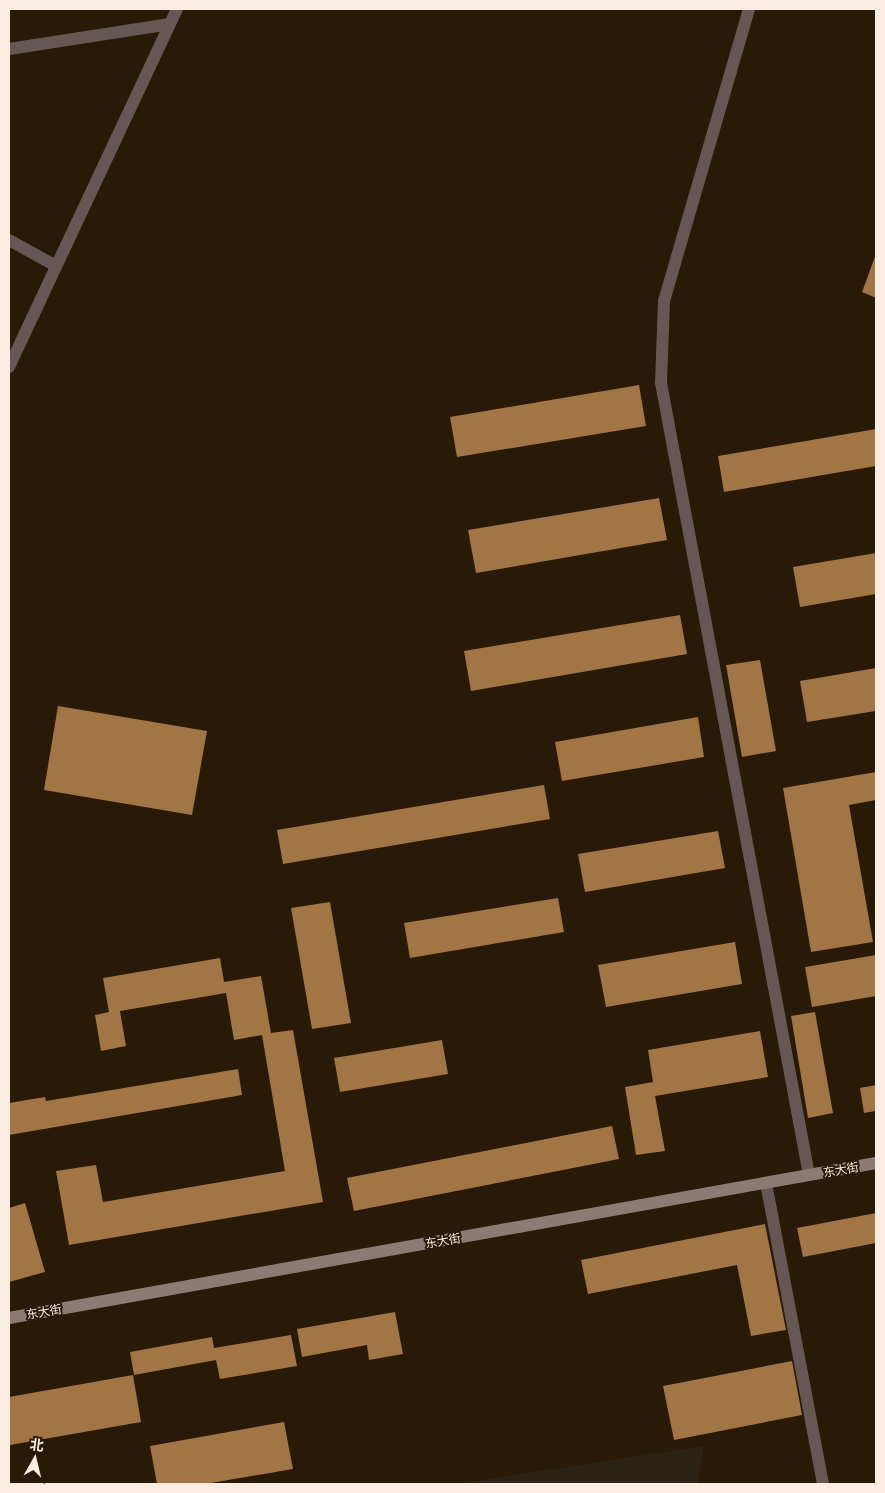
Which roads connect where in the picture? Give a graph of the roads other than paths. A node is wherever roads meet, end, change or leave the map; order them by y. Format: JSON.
{"nodes":[{"id":1,"x":177,"y":9,"type":"edge"},
{"id":2,"x":749,"y":9,"type":"edge"},
{"id":3,"x":170,"y":24,"type":"junction"},
{"id":4,"x":9,"y":49,"type":"edge"},
{"id":5,"x":9,"y":240,"type":"edge"},
{"id":6,"x":56,"y":266,"type":"junction"},
{"id":7,"x":9,"y":367,"type":"edge"},
{"id":8,"x":876,"y":1163,"type":"edge"},
{"id":9,"x":809,"y":1175,"type":"junction"},
{"id":10,"x":766,"y":1183,"type":"junction"},
{"id":11,"x":9,"y":1318,"type":"edge"},
{"id":12,"x":823,"y":1484,"type":"edge"}],
"edges":[{"from":1,"to":3,"type":"street"},
{"from":2,"to":9,"type":"street"},
{"from":3,"to":4,"type":"street"},
{"from":3,"to":6,"type":"street"},
{"from":5,"to":6,"type":"street"},
{"from":6,"to":7,"type":"street"},
{"from":8,"to":9,"type":"street","name":"东大街"},
{"from":9,"to":10,"type":"street","name":"东大街"},
{"from":10,"to":11,"type":"street","name":"东大街"},
{"from":10,"to":12,"type":"street"}]}
